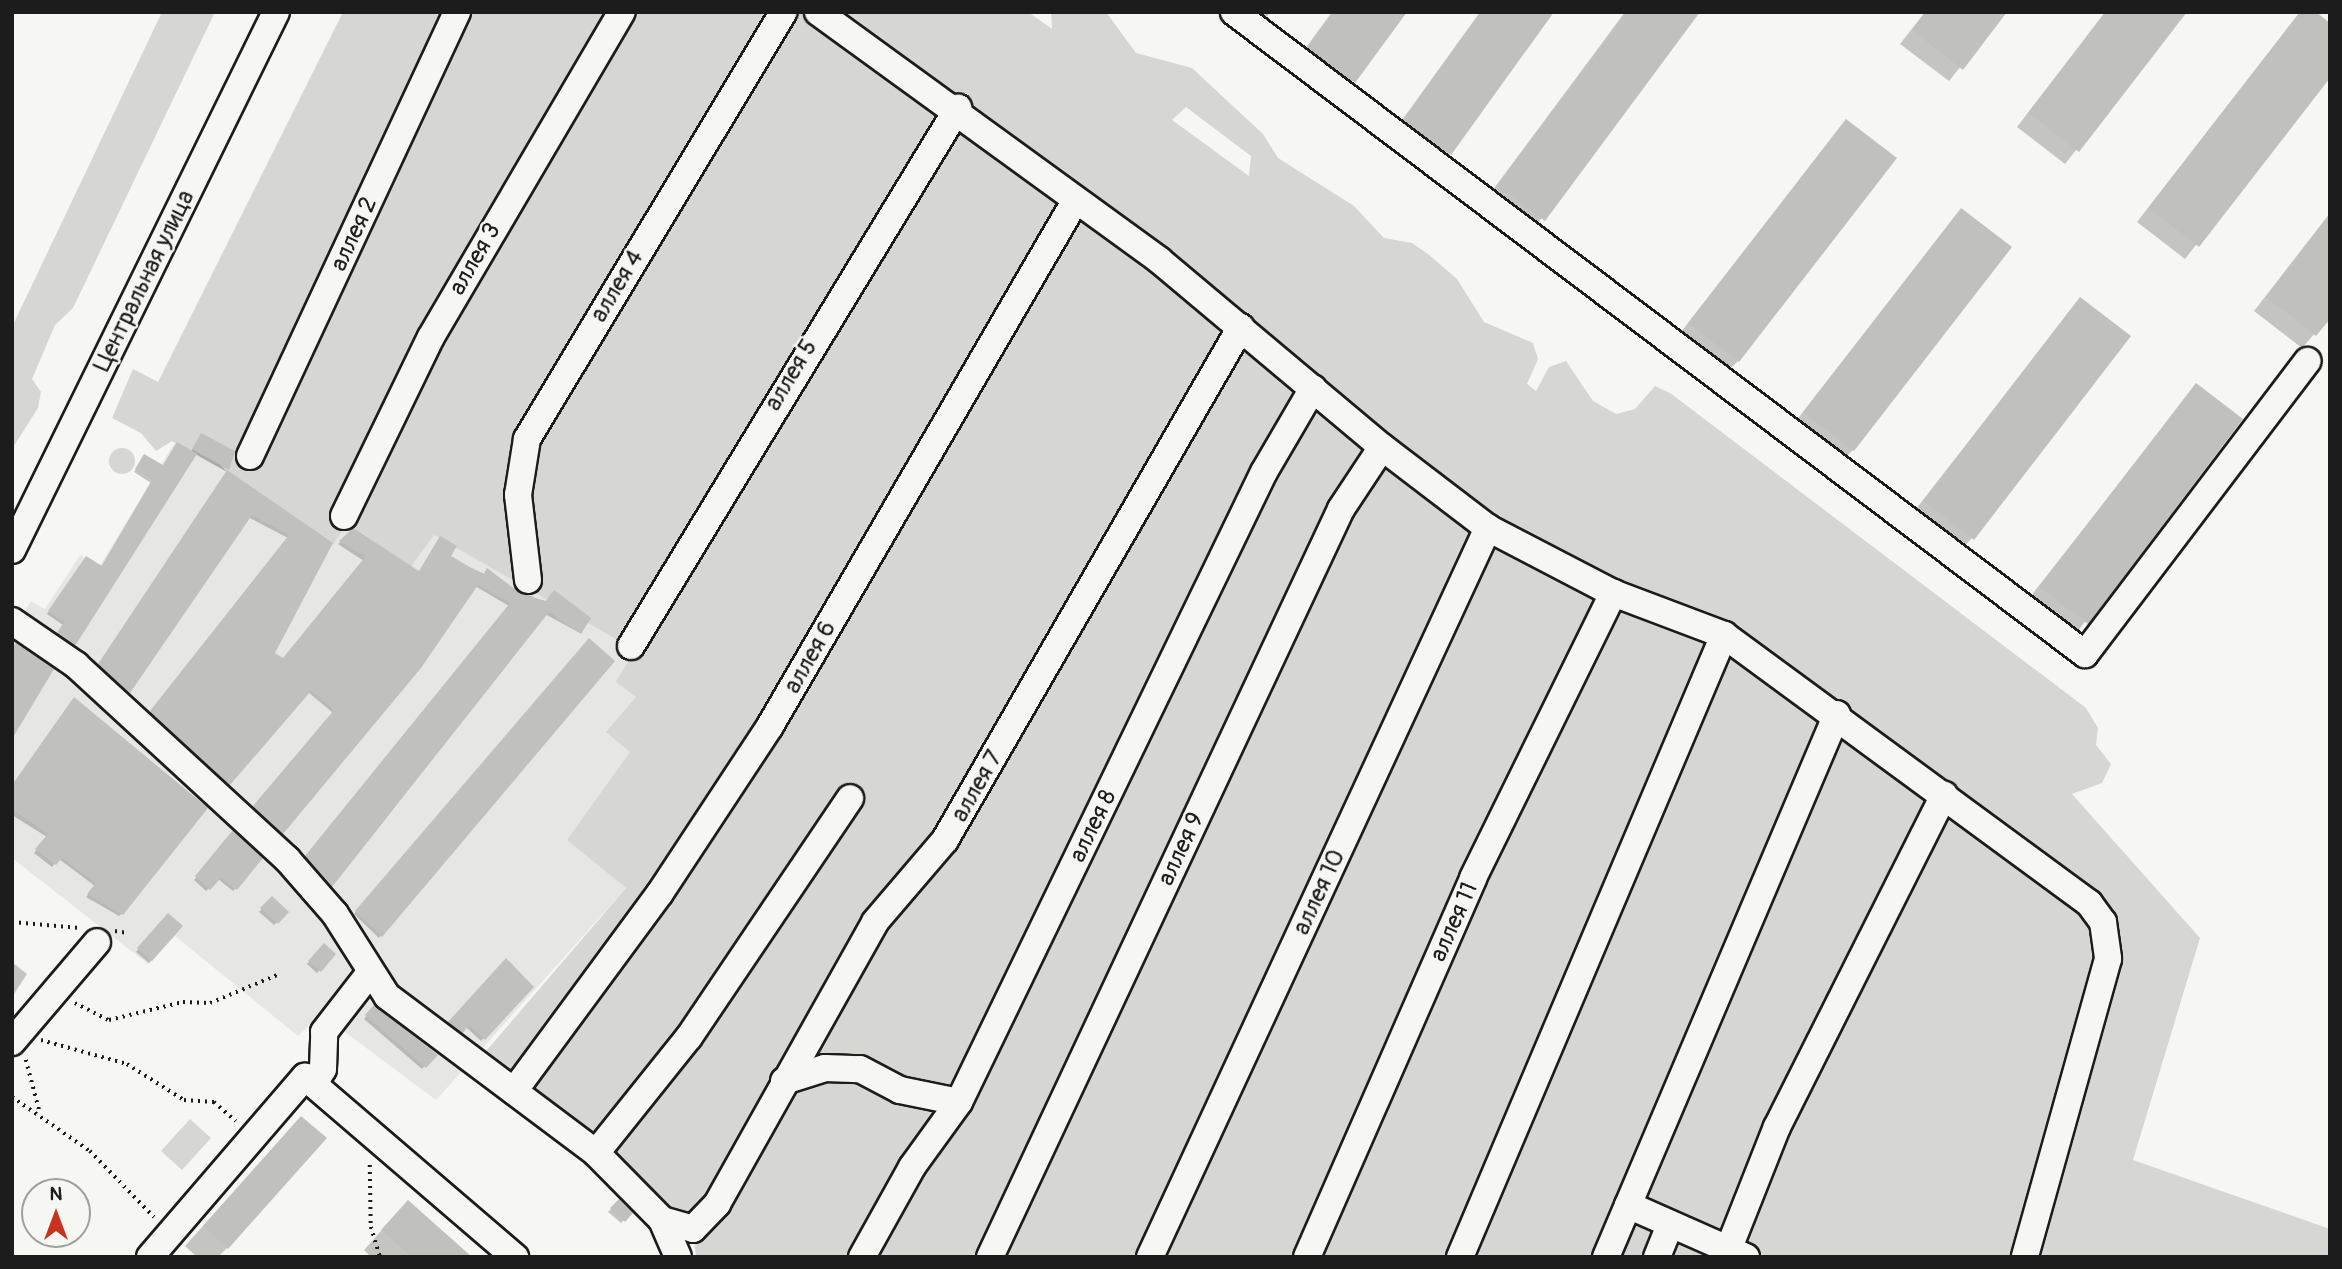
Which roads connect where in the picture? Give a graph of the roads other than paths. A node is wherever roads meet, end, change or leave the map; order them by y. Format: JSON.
{"nodes":[{"id":1,"x":276,"y":12,"type":"edge"},
{"id":2,"x":457,"y":12,"type":"edge"},
{"id":3,"x":622,"y":12,"type":"edge"},
{"id":4,"x":784,"y":12,"type":"edge"},
{"id":5,"x":818,"y":12,"type":"edge"},
{"id":6,"x":1234,"y":12,"type":"edge"},
{"id":7,"x":958,"y":108,"type":"junction"},
{"id":8,"x":1074,"y":203,"type":"junction"},
{"id":9,"x":1241,"y":327,"type":"junction"},
{"id":10,"x":2306,"y":361,"type":"dead end"},
{"id":11,"x":1313,"y":388,"type":"junction"},
{"id":12,"x":1382,"y":447,"type":"junction"},
{"id":13,"x":250,"y":456,"type":"dead end"},
{"id":14,"x":344,"y":516,"type":"dead end"},
{"id":15,"x":1489,"y":528,"type":"junction"},
{"id":16,"x":12,"y":550,"type":"edge"},
{"id":17,"x":528,"y":580,"type":"dead end"},
{"id":18,"x":1614,"y":593,"type":"junction"},
{"id":19,"x":12,"y":621,"type":"edge"},
{"id":20,"x":1724,"y":635,"type":"junction"},
{"id":21,"x":631,"y":646,"type":"dead end"},
{"id":22,"x":1837,"y":713,"type":"junction"},
{"id":23,"x":1944,"y":795,"type":"junction"},
{"id":24,"x":850,"y":798,"type":"dead end"},
{"id":25,"x":96,"y":934,"type":"road end"},
{"id":26,"x":369,"y":974,"type":"junction"},
{"id":27,"x":15,"y":1038,"type":"edge"},
{"id":28,"x":784,"y":1081,"type":"junction"},
{"id":29,"x":314,"y":1084,"type":"junction"},
{"id":30,"x":513,"y":1091,"type":"junction"},
{"id":31,"x":959,"y":1102,"type":"junction"},
{"id":32,"x":596,"y":1153,"type":"junction"},
{"id":33,"x":1628,"y":1206,"type":"junction"},
{"id":34,"x":662,"y":1220,"type":"junction"},
{"id":35,"x":1670,"y":1224,"type":"junction"},
{"id":36,"x":1738,"y":1252,"type":"edge"},
{"id":37,"x":150,"y":1257,"type":"edge"},
{"id":38,"x":515,"y":1257,"type":"edge"},
{"id":39,"x":678,"y":1257,"type":"edge"},
{"id":40,"x":862,"y":1257,"type":"edge"},
{"id":41,"x":990,"y":1257,"type":"edge"},
{"id":42,"x":1150,"y":1257,"type":"edge"},
{"id":43,"x":1307,"y":1257,"type":"edge"},
{"id":44,"x":1460,"y":1257,"type":"edge"},
{"id":45,"x":1606,"y":1257,"type":"edge"},
{"id":46,"x":1657,"y":1257,"type":"edge"},
{"id":47,"x":2025,"y":1257,"type":"edge"}],
"edges":[{"from":1,"to":16,"type":"street","name":"Центральная улица"},
{"from":2,"to":13,"type":"street","name":"аллея 2"},
{"from":3,"to":14,"type":"street","name":"аллея 3"},
{"from":4,"to":17,"type":"street","name":"аллея 4"},
{"from":5,"to":7,"type":"street"},
{"from":6,"to":10,"type":"street"},
{"from":7,"to":8,"type":"street"},
{"from":7,"to":21,"type":"street","name":"аллея 5"},
{"from":8,"to":9,"type":"street"},
{"from":8,"to":30,"type":"street","name":"аллея 6"},
{"from":9,"to":11,"type":"street"},
{"from":9,"to":28,"type":"street","name":"аллея 7"},
{"from":11,"to":12,"type":"street"},
{"from":11,"to":31,"type":"street","name":"аллея 8"},
{"from":12,"to":15,"type":"street"},
{"from":12,"to":41,"type":"street","name":"аллея 9"},
{"from":15,"to":18,"type":"street"},
{"from":15,"to":42,"type":"street","name":"аллея 10"},
{"from":18,"to":20,"type":"street"},
{"from":18,"to":43,"type":"street","name":"аллея 11"},
{"from":19,"to":26,"type":"street"},
{"from":20,"to":22,"type":"street"},
{"from":20,"to":44,"type":"street"},
{"from":22,"to":23,"type":"street"},
{"from":22,"to":33,"type":"street"},
{"from":23,"to":36,"type":"street"},
{"from":23,"to":47,"type":"street"},
{"from":24,"to":32,"type":"street"},
{"from":25,"to":27,"type":"street"},
{"from":26,"to":29,"type":"street"},
{"from":26,"to":30,"type":"street"},
{"from":28,"to":31,"type":"street"},
{"from":28,"to":34,"type":"street","name":"аллея 7"},
{"from":29,"to":37,"type":"street"},
{"from":29,"to":38,"type":"street"},
{"from":30,"to":32,"type":"street"},
{"from":31,"to":40,"type":"street","name":"аллея 8"},
{"from":32,"to":34,"type":"street"},
{"from":33,"to":35,"type":"street"},
{"from":33,"to":45,"type":"street"},
{"from":34,"to":39,"type":"street"},
{"from":35,"to":36,"type":"street"},
{"from":35,"to":46,"type":"street"}]}
